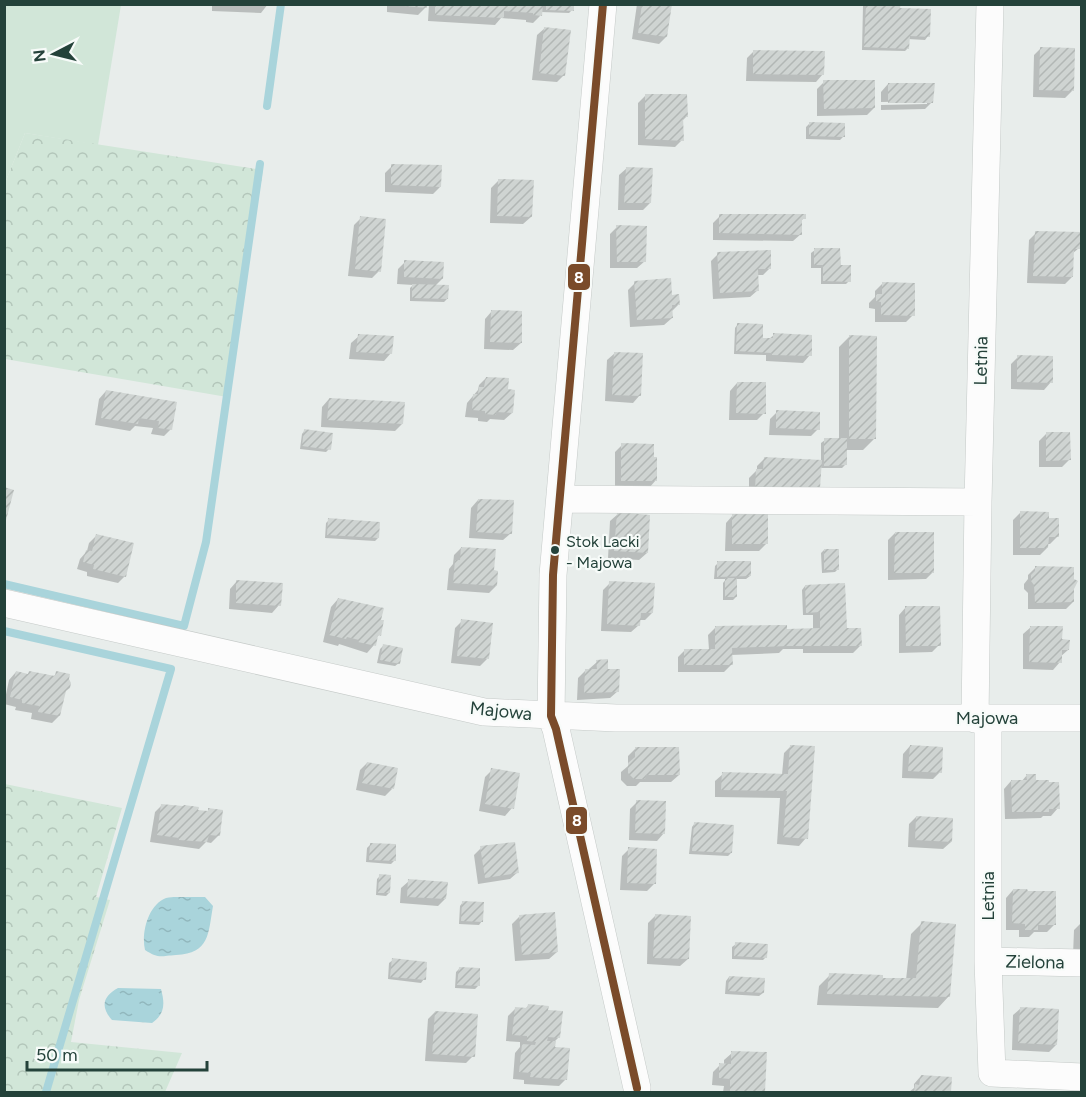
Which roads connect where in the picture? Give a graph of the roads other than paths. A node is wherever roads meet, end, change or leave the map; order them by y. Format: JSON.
{"nodes":[{"id":1,"x":603,"y":4,"type":"edge"},
{"id":2,"x":990,"y":4,"type":"edge"},
{"id":3,"x":560,"y":499,"type":"junction"},
{"id":4,"x":978,"y":502,"type":"junction"},
{"id":5,"x":4,"y":603,"type":"edge"},
{"id":6,"x":551,"y":716,"type":"junction"},
{"id":7,"x":981,"y":718,"type":"junction"},
{"id":8,"x":1082,"y":718,"type":"edge"},
{"id":9,"x":988,"y":961,"type":"junction"},
{"id":10,"x":1082,"y":963,"type":"edge"},
{"id":11,"x":1082,"y":1077,"type":"edge"},
{"id":12,"x":637,"y":1088,"type":"dead end"}],
"edges":[{"from":1,"to":3,"type":"street"},
{"from":2,"to":4,"type":"street","name":"Letnia"},
{"from":3,"to":4,"type":"street"},
{"from":3,"to":6,"type":"street"},
{"from":4,"to":7,"type":"street","name":"Letnia"},
{"from":5,"to":6,"type":"street","name":"Majowa"},
{"from":6,"to":7,"type":"street","name":"Majowa"},
{"from":6,"to":12,"type":"street"},
{"from":7,"to":8,"type":"street","name":"Majowa"},
{"from":7,"to":9,"type":"street","name":"Letnia"},
{"from":9,"to":10,"type":"street","name":"Zielona"},
{"from":9,"to":11,"type":"street","name":"Letnia"}]}
